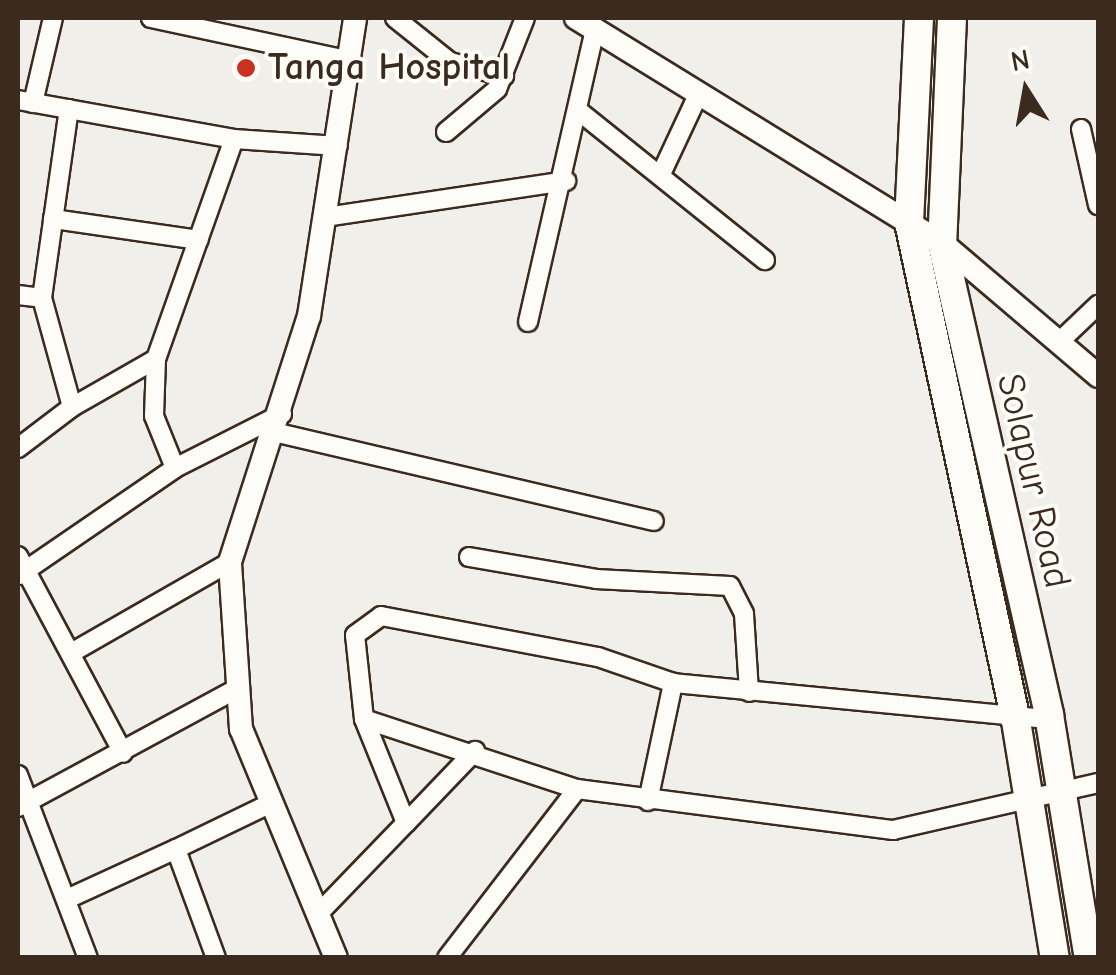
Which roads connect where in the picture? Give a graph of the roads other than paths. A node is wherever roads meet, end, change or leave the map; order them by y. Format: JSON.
{"nodes":[{"id":1,"x":52,"y":18,"type":"edge"},
{"id":2,"x":151,"y":18,"type":"edge"},
{"id":3,"x":355,"y":18,"type":"edge"},
{"id":4,"x":395,"y":18,"type":"edge"},
{"id":5,"x":525,"y":18,"type":"edge"},
{"id":6,"x":919,"y":18,"type":"edge"},
{"id":7,"x":952,"y":18,"type":"edge"},
{"id":8,"x":228,"y":23,"type":"edge"},
{"id":9,"x":586,"y":23,"type":"edge"},
{"id":10,"x":351,"y":61,"type":"junction"},
{"id":11,"x":504,"y":76,"type":"junction"},
{"id":12,"x":699,"y":93,"type":"junction"},
{"id":13,"x":25,"y":102,"type":"edge"},
{"id":14,"x":69,"y":108,"type":"junction"},
{"id":15,"x":580,"y":112,"type":"junction"},
{"id":16,"x":1081,"y":129,"type":"dead end"},
{"id":17,"x":446,"y":132,"type":"dead end"},
{"id":18,"x":234,"y":140,"type":"junction"},
{"id":19,"x":338,"y":146,"type":"junction"},
{"id":20,"x":661,"y":174,"type":"junction"},
{"id":21,"x":566,"y":181,"type":"junction"},
{"id":22,"x":1098,"y":204,"type":"edge"},
{"id":23,"x":54,"y":218,"type":"junction"},
{"id":24,"x":326,"y":218,"type":"junction"},
{"id":25,"x":909,"y":222,"type":"junction"},
{"id":26,"x":198,"y":240,"type":"junction"},
{"id":27,"x":942,"y":243,"type":"junction"},
{"id":28,"x":766,"y":260,"type":"dead end"},
{"id":29,"x":18,"y":295,"type":"edge"},
{"id":30,"x":42,"y":298,"type":"junction"},
{"id":31,"x":1098,"y":305,"type":"edge"},
{"id":32,"x":528,"y":322,"type":"dead end"},
{"id":33,"x":1058,"y":342,"type":"junction"},
{"id":34,"x":156,"y":359,"type":"junction"},
{"id":35,"x":1098,"y":376,"type":"edge"},
{"id":36,"x":72,"y":407,"type":"junction"},
{"id":37,"x":278,"y":423,"type":"junction"},
{"id":38,"x":18,"y":448,"type":"edge"},
{"id":39,"x":176,"y":468,"type":"junction"},
{"id":40,"x":654,"y":521,"type":"dead end"},
{"id":41,"x":469,"y":556,"type":"dead end"},
{"id":42,"x":230,"y":562,"type":"junction"},
{"id":43,"x":20,"y":567,"type":"edge"},
{"id":44,"x":72,"y":652,"type":"junction"},
{"id":45,"x":673,"y":683,"type":"junction"},
{"id":46,"x":234,"y":690,"type":"junction"},
{"id":47,"x":749,"y":692,"type":"junction"},
{"id":48,"x":1049,"y":719,"type":"junction"},
{"id":49,"x":364,"y":720,"type":"junction"},
{"id":50,"x":1016,"y":721,"type":"junction"},
{"id":51,"x":475,"y":750,"type":"junction"},
{"id":52,"x":122,"y":753,"type":"junction"},
{"id":53,"x":18,"y":776,"type":"edge"},
{"id":54,"x":1098,"y":783,"type":"edge"},
{"id":55,"x":1059,"y":787,"type":"junction"},
{"id":56,"x":577,"y":789,"type":"junction"},
{"id":57,"x":1026,"y":794,"type":"junction"},
{"id":58,"x":648,"y":800,"type":"junction"},
{"id":59,"x":24,"y":802,"type":"edge"},
{"id":60,"x":272,"y":803,"type":"junction"},
{"id":61,"x":406,"y":823,"type":"junction"},
{"id":62,"x":176,"y":849,"type":"junction"},
{"id":63,"x":66,"y":899,"type":"junction"},
{"id":64,"x":319,"y":913,"type":"junction"},
{"id":65,"x":88,"y":958,"type":"edge"},
{"id":66,"x":216,"y":958,"type":"edge"},
{"id":67,"x":336,"y":958,"type":"edge"},
{"id":68,"x":447,"y":958,"type":"edge"},
{"id":69,"x":1055,"y":958,"type":"edge"},
{"id":70,"x":1089,"y":958,"type":"edge"}],
"edges":[{"from":1,"to":13,"type":"street"},
{"from":2,"to":8,"type":"street"},
{"from":3,"to":10,"type":"street"},
{"from":4,"to":11,"type":"street"},
{"from":5,"to":11,"type":"street"},
{"from":6,"to":25,"type":"main road","name":"Solapur Road"},
{"from":7,"to":27,"type":"main road","name":"Solapur Road"},
{"from":8,"to":10,"type":"street"},
{"from":9,"to":12,"type":"street"},
{"from":9,"to":15,"type":"street"},
{"from":10,"to":19,"type":"street"},
{"from":11,"to":17,"type":"street"},
{"from":12,"to":20,"type":"street"},
{"from":12,"to":25,"type":"street"},
{"from":13,"to":14,"type":"street"},
{"from":14,"to":18,"type":"street"},
{"from":14,"to":23,"type":"street"},
{"from":15,"to":20,"type":"street"},
{"from":15,"to":21,"type":"street"},
{"from":16,"to":22,"type":"street"},
{"from":18,"to":19,"type":"street"},
{"from":18,"to":26,"type":"street"},
{"from":19,"to":24,"type":"street"},
{"from":20,"to":28,"type":"street"},
{"from":21,"to":24,"type":"street"},
{"from":21,"to":32,"type":"street"},
{"from":23,"to":26,"type":"street"},
{"from":23,"to":30,"type":"street"},
{"from":24,"to":37,"type":"street"},
{"from":25,"to":27,"type":"street"},
{"from":25,"to":50,"type":"main road","name":"Solapur Road"},
{"from":26,"to":34,"type":"street"},
{"from":27,"to":33,"type":"street"},
{"from":27,"to":48,"type":"main road","name":"Solapur Road"},
{"from":29,"to":30,"type":"street"},
{"from":30,"to":36,"type":"street"},
{"from":31,"to":33,"type":"street"},
{"from":33,"to":35,"type":"street"},
{"from":34,"to":36,"type":"street"},
{"from":34,"to":39,"type":"street"},
{"from":36,"to":38,"type":"street"},
{"from":37,"to":39,"type":"street"},
{"from":37,"to":40,"type":"street"},
{"from":37,"to":42,"type":"street"},
{"from":39,"to":43,"type":"street"},
{"from":41,"to":47,"type":"street"},
{"from":42,"to":44,"type":"street"},
{"from":42,"to":46,"type":"street"},
{"from":43,"to":44,"type":"street"},
{"from":44,"to":52,"type":"street"},
{"from":45,"to":47,"type":"street"},
{"from":45,"to":49,"type":"street"},
{"from":45,"to":58,"type":"street"},
{"from":46,"to":52,"type":"street"},
{"from":46,"to":60,"type":"street"},
{"from":47,"to":50,"type":"street"},
{"from":48,"to":50,"type":"street"},
{"from":48,"to":55,"type":"main road","name":"Solapur Road"},
{"from":49,"to":51,"type":"street"},
{"from":49,"to":61,"type":"street"},
{"from":50,"to":57,"type":"main road","name":"Solapur Road"},
{"from":51,"to":56,"type":"street"},
{"from":51,"to":61,"type":"street"},
{"from":52,"to":59,"type":"street"},
{"from":53,"to":59,"type":"street"},
{"from":54,"to":55,"type":"street"},
{"from":55,"to":57,"type":"street"},
{"from":55,"to":70,"type":"main road","name":"Solapur Road"},
{"from":56,"to":58,"type":"street"},
{"from":56,"to":68,"type":"street"},
{"from":57,"to":58,"type":"street"},
{"from":57,"to":69,"type":"main road","name":"Solapur Road"},
{"from":59,"to":63,"type":"street"},
{"from":60,"to":62,"type":"street"},
{"from":60,"to":64,"type":"street"},
{"from":61,"to":64,"type":"street"},
{"from":62,"to":63,"type":"street"},
{"from":62,"to":66,"type":"street"},
{"from":63,"to":65,"type":"street"},
{"from":64,"to":67,"type":"street"}]}
